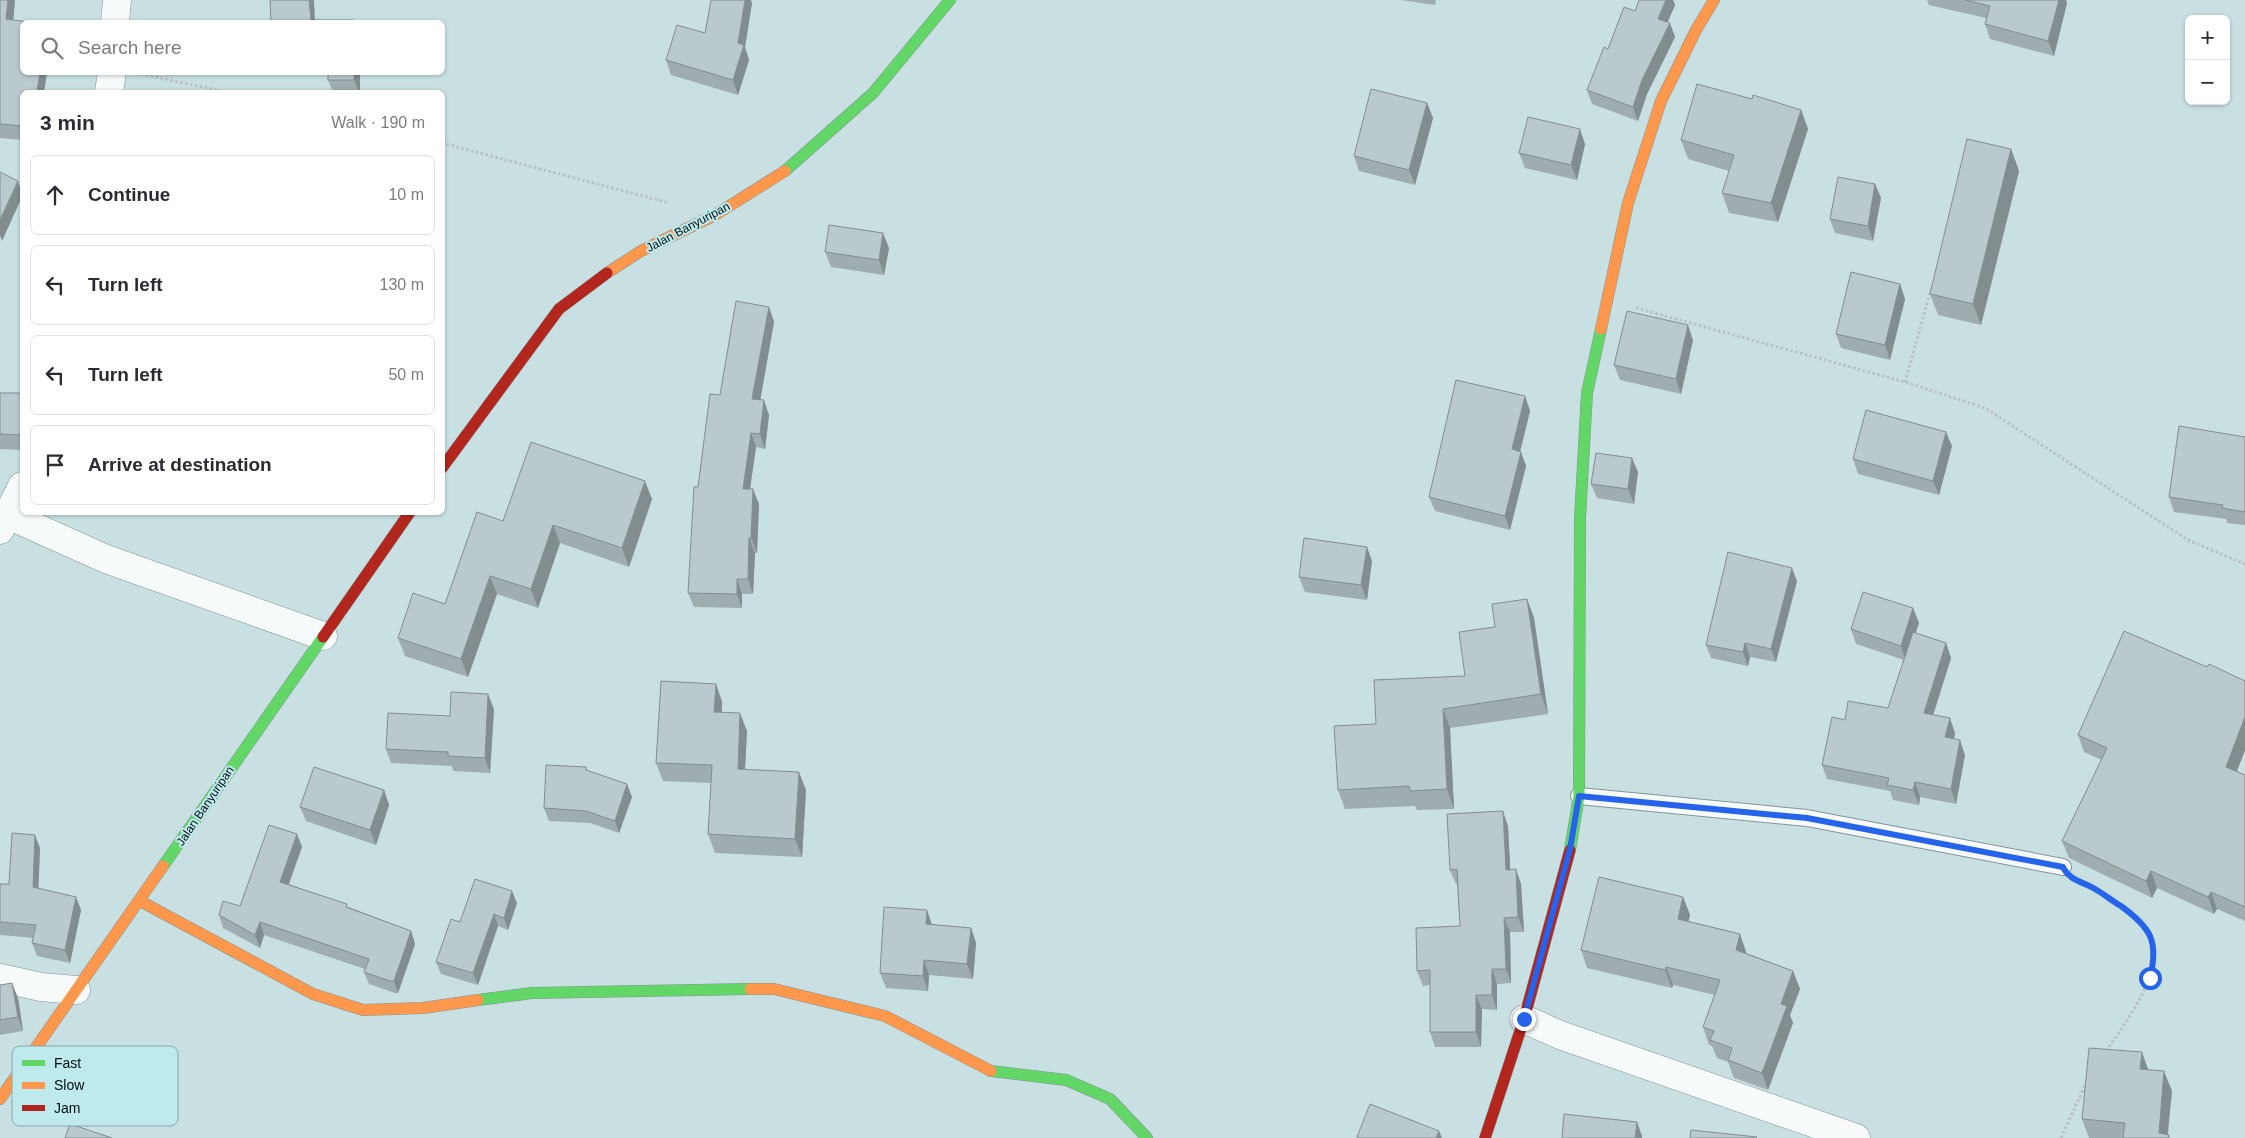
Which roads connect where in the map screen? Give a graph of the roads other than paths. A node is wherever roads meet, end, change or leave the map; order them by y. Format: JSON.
{"nodes":[{"id":1,"x":117,"y":0,"type":"edge"},
{"id":2,"x":950,"y":0,"type":"edge"},
{"id":3,"x":1714,"y":0,"type":"edge"},
{"id":4,"x":115,"y":20,"type":"edge"},
{"id":5,"x":112,"y":75,"type":"edge"},
{"id":6,"x":109,"y":90,"type":"edge"},
{"id":7,"x":445,"y":464,"type":"edge"},
{"id":8,"x":20,"y":490,"type":"edge"},
{"id":9,"x":408,"y":515,"type":"edge"},
{"id":10,"x":4,"y":522,"type":"edge"},
{"id":11,"x":323,"y":636,"type":"junction"},
{"id":12,"x":1579,"y":796,"type":"junction"},
{"id":13,"x":2063,"y":867,"type":"road end"},
{"id":14,"x":140,"y":901,"type":"junction"},
{"id":15,"x":0,"y":978,"type":"edge"},
{"id":16,"x":76,"y":990,"type":"junction"},
{"id":17,"x":1524,"y":1019,"type":"junction"},
{"id":18,"x":37,"y":1046,"type":"edge"},
{"id":19,"x":12,"y":1082,"type":"edge"},
{"id":20,"x":0,"y":1099,"type":"edge"},
{"id":21,"x":1147,"y":1138,"type":"edge"},
{"id":22,"x":1485,"y":1138,"type":"edge"},
{"id":23,"x":1856,"y":1138,"type":"edge"}],
"edges":[{"from":1,"to":4,"type":"street"},
{"from":2,"to":7,"type":"street","name":"Jalan Banyuripan"},
{"from":3,"to":12,"type":"street"},
{"from":5,"to":6,"type":"street"},
{"from":8,"to":10,"type":"street"},
{"from":9,"to":11,"type":"street","name":"Jalan Banyuripan"},
{"from":10,"to":11,"type":"street"},
{"from":11,"to":14,"type":"street","name":"Jalan Banyuripan"},
{"from":12,"to":13,"type":"lane"},
{"from":12,"to":17,"type":"street"},
{"from":14,"to":16,"type":"street","name":"Jalan Banyuripan"},
{"from":14,"to":21,"type":"street"},
{"from":15,"to":16,"type":"street"},
{"from":16,"to":18,"type":"street","name":"Jalan Banyuripan"},
{"from":17,"to":22,"type":"street"},
{"from":17,"to":23,"type":"street"},
{"from":19,"to":20,"type":"street","name":"Jalan Banyuripan"}]}
